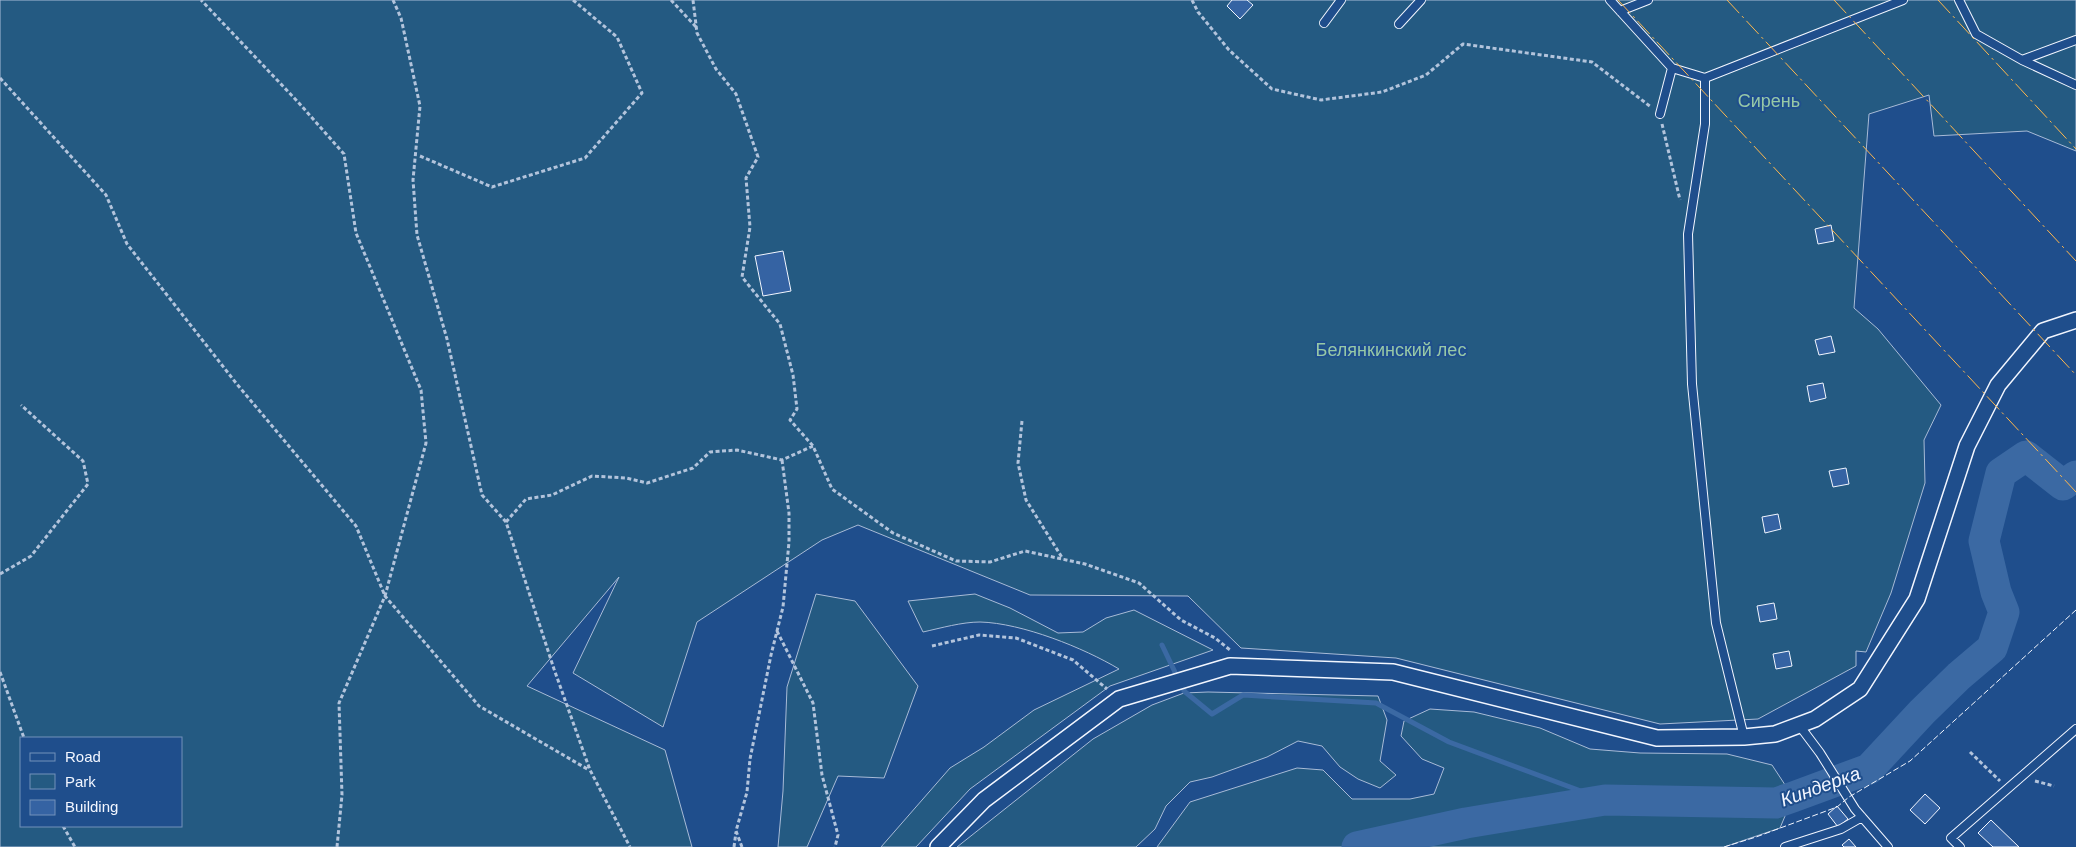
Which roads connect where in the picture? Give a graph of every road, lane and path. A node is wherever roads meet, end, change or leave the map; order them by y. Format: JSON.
{"nodes":[{"id":1,"x":201,"y":0,"type":"edge"},
{"id":2,"x":394,"y":0,"type":"edge"},
{"id":3,"x":573,"y":0,"type":"edge"},
{"id":4,"x":671,"y":0,"type":"edge"},
{"id":5,"x":693,"y":0,"type":"edge"},
{"id":6,"x":1192,"y":0,"type":"edge"},
{"id":7,"x":1341,"y":0,"type":"edge"},
{"id":8,"x":1420,"y":0,"type":"edge"},
{"id":9,"x":1610,"y":0,"type":"edge"},
{"id":10,"x":1648,"y":0,"type":"edge"},
{"id":11,"x":1903,"y":0,"type":"edge"},
{"id":12,"x":1959,"y":0,"type":"edge"},
{"id":13,"x":1620,"y":11,"type":"junction"},
{"id":14,"x":1324,"y":22,"type":"dead end"},
{"id":15,"x":1399,"y":24,"type":"dead end"},
{"id":16,"x":696,"y":27,"type":"junction"},
{"id":17,"x":2076,"y":40,"type":"edge"},
{"id":18,"x":2022,"y":60,"type":"junction"},
{"id":19,"x":1672,"y":68,"type":"junction"},
{"id":20,"x":0,"y":78,"type":"edge"},
{"id":21,"x":1705,"y":78,"type":"junction"},
{"id":22,"x":2076,"y":85,"type":"edge"},
{"id":23,"x":1660,"y":114,"type":"junction"},
{"id":24,"x":420,"y":156,"type":"dead end"},
{"id":25,"x":1681,"y":206,"type":"dead end"},
{"id":26,"x":2076,"y":320,"type":"edge"},
{"id":27,"x":21,"y":406,"type":"dead end"},
{"id":28,"x":1022,"y":421,"type":"dead end"},
{"id":29,"x":813,"y":446,"type":"junction"},
{"id":30,"x":782,"y":460,"type":"junction"},
{"id":31,"x":506,"y":522,"type":"junction"},
{"id":32,"x":1063,"y":559,"type":"junction"},
{"id":33,"x":0,"y":574,"type":"edge"},
{"id":34,"x":385,"y":596,"type":"junction"},
{"id":35,"x":777,"y":631,"type":"junction"},
{"id":36,"x":932,"y":646,"type":"dead end"},
{"id":37,"x":1252,"y":667,"type":"junction"},
{"id":38,"x":0,"y":672,"type":"edge"},
{"id":39,"x":1119,"y":699,"type":"junction"},
{"id":40,"x":1799,"y":725,"type":"junction"},
{"id":41,"x":2076,"y":729,"type":"edge"},
{"id":42,"x":24,"y":737,"type":"edge"},
{"id":43,"x":1744,"y":737,"type":"junction"},
{"id":44,"x":1970,"y":752,"type":"dead end"},
{"id":45,"x":590,"y":770,"type":"junction"},
{"id":46,"x":2022,"y":776,"type":"junction"},
{"id":47,"x":2054,"y":786,"type":"dead end"},
{"id":48,"x":2008,"y":788,"type":"junction"},
{"id":49,"x":1862,"y":817,"type":"junction"},
{"id":50,"x":64,"y":827,"type":"edge"},
{"id":51,"x":736,"y":831,"type":"junction"},
{"id":52,"x":75,"y":847,"type":"edge"},
{"id":53,"x":337,"y":847,"type":"edge"},
{"id":54,"x":630,"y":847,"type":"edge"},
{"id":55,"x":734,"y":847,"type":"edge"},
{"id":56,"x":742,"y":847,"type":"edge"},
{"id":57,"x":835,"y":847,"type":"edge"},
{"id":58,"x":938,"y":847,"type":"edge"},
{"id":59,"x":1785,"y":847,"type":"edge"},
{"id":60,"x":1888,"y":847,"type":"edge"},
{"id":61,"x":1960,"y":847,"type":"edge"}],
"edges":[{"from":1,"to":34,"type":"path"},
{"from":2,"to":31,"type":"path"},
{"from":3,"to":24,"type":"path"},
{"from":4,"to":16,"type":"path"},
{"from":5,"to":16,"type":"path"},
{"from":6,"to":23,"type":"path"},
{"from":7,"to":14,"type":"lane"},
{"from":8,"to":15,"type":"lane"},
{"from":9,"to":13,"type":"lane"},
{"from":10,"to":13,"type":"lane"},
{"from":11,"to":21,"type":"lane"},
{"from":12,"to":18,"type":"lane"},
{"from":13,"to":19,"type":"lane"},
{"from":16,"to":29,"type":"path"},
{"from":17,"to":18,"type":"lane"},
{"from":18,"to":22,"type":"lane"},
{"from":19,"to":21,"type":"lane"},
{"from":19,"to":23,"type":"lane"},
{"from":20,"to":34,"type":"path"},
{"from":21,"to":43,"type":"lane"},
{"from":23,"to":25,"type":"path"},
{"from":26,"to":40,"type":"street"},
{"from":27,"to":33,"type":"path"},
{"from":28,"to":32,"type":"path"},
{"from":29,"to":30,"type":"path"},
{"from":29,"to":32,"type":"path"},
{"from":30,"to":31,"type":"path"},
{"from":30,"to":35,"type":"path"},
{"from":31,"to":45,"type":"path"},
{"from":32,"to":37,"type":"path"},
{"from":34,"to":45,"type":"path"},
{"from":34,"to":53,"type":"path"},
{"from":35,"to":51,"type":"path"},
{"from":35,"to":57,"type":"path"},
{"from":36,"to":39,"type":"path"},
{"from":37,"to":39,"type":"street"},
{"from":37,"to":43,"type":"street"},
{"from":38,"to":42,"type":"path"},
{"from":39,"to":58,"type":"street"},
{"from":40,"to":43,"type":"street"},
{"from":40,"to":49,"type":"lane"},
{"from":41,"to":46,"type":"lane"},
{"from":44,"to":48,"type":"path"},
{"from":45,"to":54,"type":"path"},
{"from":46,"to":47,"type":"path"},
{"from":46,"to":48,"type":"lane"},
{"from":48,"to":61,"type":"lane"},
{"from":49,"to":59,"type":"lane"},
{"from":49,"to":60,"type":"lane"},
{"from":50,"to":52,"type":"path"},
{"from":51,"to":55,"type":"path"},
{"from":51,"to":56,"type":"path"}]}
